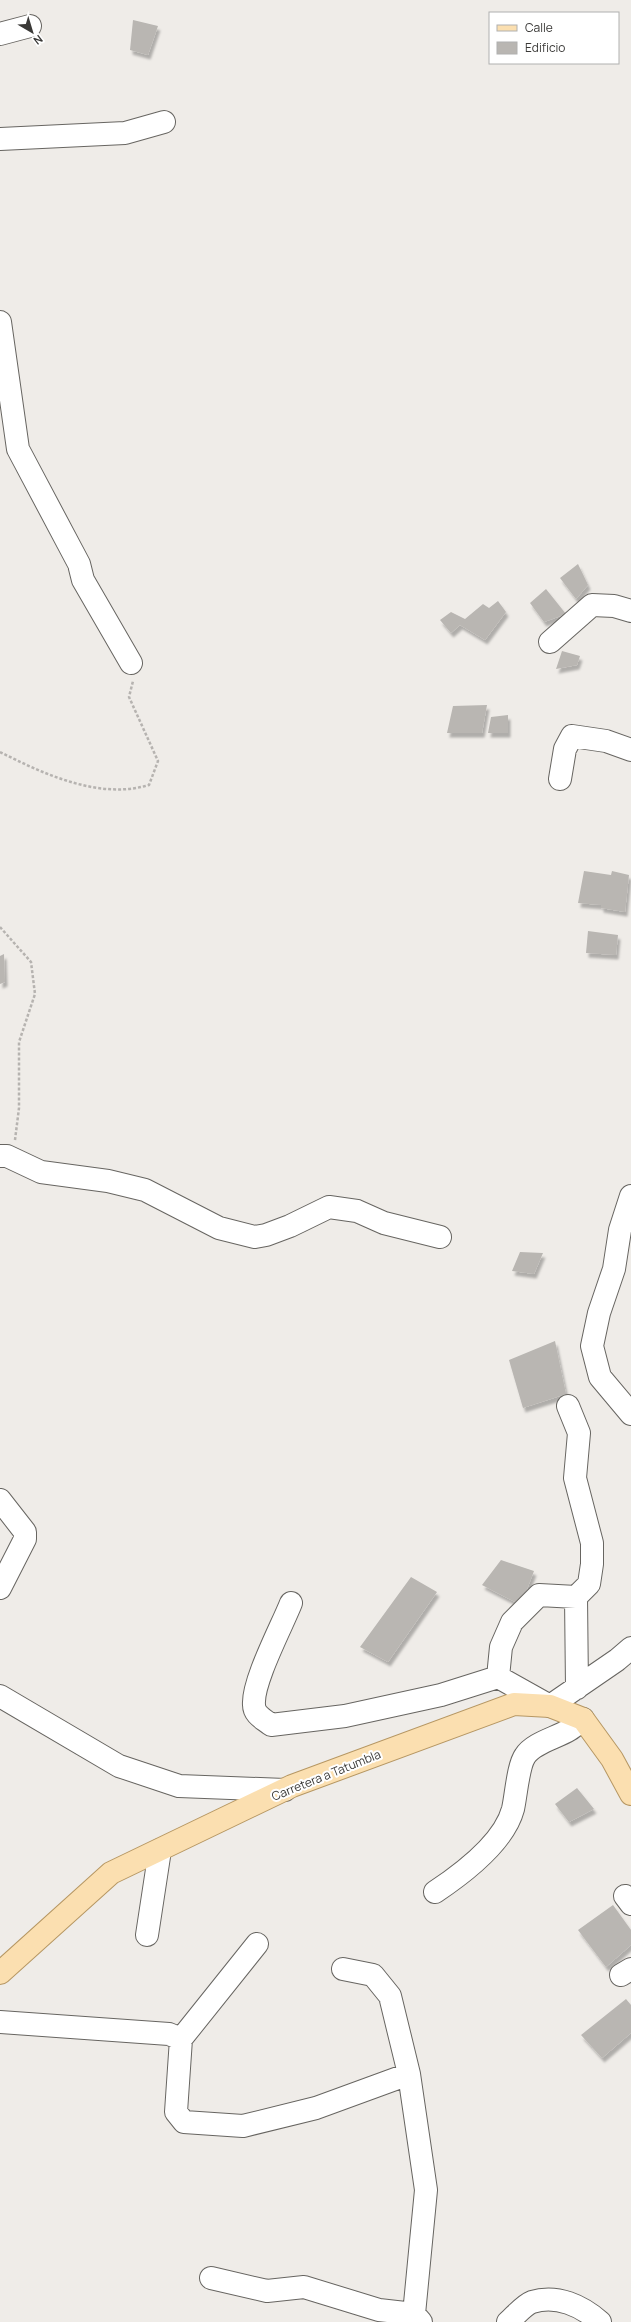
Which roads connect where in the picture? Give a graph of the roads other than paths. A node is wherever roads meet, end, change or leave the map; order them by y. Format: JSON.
{"nodes":[{"id":1,"x":30,"y":26,"type":"dead end"},
{"id":2,"x":0,"y":34,"type":"edge"},
{"id":3,"x":164,"y":122,"type":"dead end"},
{"id":4,"x":0,"y":139,"type":"edge"},
{"id":5,"x":0,"y":322,"type":"edge"},
{"id":6,"x":631,"y":611,"type":"edge"},
{"id":7,"x":550,"y":642,"type":"dead end"},
{"id":8,"x":132,"y":663,"type":"road end"},
{"id":9,"x":631,"y":750,"type":"edge"},
{"id":10,"x":560,"y":779,"type":"dead end"},
{"id":11,"x":6,"y":1157,"type":"edge"},
{"id":12,"x":631,"y":1196,"type":"edge"},
{"id":13,"x":440,"y":1237,"type":"dead end"},
{"id":14,"x":568,"y":1406,"type":"dead end"},
{"id":15,"x":631,"y":1414,"type":"edge"},
{"id":16,"x":0,"y":1500,"type":"edge"},
{"id":17,"x":0,"y":1588,"type":"edge"},
{"id":18,"x":576,"y":1596,"type":"junction"},
{"id":19,"x":292,"y":1603,"type":"dead end"},
{"id":20,"x":631,"y":1648,"type":"edge"},
{"id":21,"x":498,"y":1677,"type":"junction"},
{"id":22,"x":577,"y":1688,"type":"junction"},
{"id":23,"x":0,"y":1696,"type":"edge"},
{"id":24,"x":550,"y":1706,"type":"junction"},
{"id":25,"x":583,"y":1719,"type":"junction"},
{"id":26,"x":285,"y":1790,"type":"junction"},
{"id":27,"x":631,"y":1794,"type":"edge"},
{"id":28,"x":160,"y":1850,"type":"junction"},
{"id":29,"x":435,"y":1892,"type":"dead end"},
{"id":30,"x":147,"y":1936,"type":"dead end"},
{"id":31,"x":257,"y":1944,"type":"dead end"},
{"id":32,"x":343,"y":1969,"type":"dead end"},
{"id":33,"x":0,"y":1973,"type":"edge"},
{"id":34,"x":0,"y":2022,"type":"edge"},
{"id":35,"x":181,"y":2039,"type":"junction"},
{"id":36,"x":409,"y":2074,"type":"junction"},
{"id":37,"x":211,"y":2278,"type":"dead end"},
{"id":38,"x":418,"y":2318,"type":"edge"},
{"id":39,"x":508,"y":2322,"type":"edge"},
{"id":40,"x":600,"y":2322,"type":"edge"}],
"edges":[{"from":1,"to":2,"type":"street"},
{"from":3,"to":4,"type":"street"},
{"from":5,"to":8,"type":"street"},
{"from":6,"to":7,"type":"street"},
{"from":9,"to":10,"type":"street"},
{"from":11,"to":13,"type":"street"},
{"from":12,"to":15,"type":"street"},
{"from":14,"to":18,"type":"street"},
{"from":16,"to":17,"type":"street"},
{"from":18,"to":21,"type":"street"},
{"from":18,"to":22,"type":"street"},
{"from":19,"to":21,"type":"street"},
{"from":20,"to":22,"type":"street"},
{"from":21,"to":24,"type":"street"},
{"from":22,"to":24,"type":"street"},
{"from":23,"to":26,"type":"street"},
{"from":24,"to":25,"type":"main road","name":"Carretera a Tatumbla"},
{"from":24,"to":26,"type":"main road","name":"Carretera a Tatumbla"},
{"from":25,"to":27,"type":"main road"},
{"from":25,"to":29,"type":"street"},
{"from":26,"to":28,"type":"main road","name":"Carretera a Tatumbla"},
{"from":28,"to":30,"type":"street"},
{"from":28,"to":33,"type":"main road","name":"Carretera a Tatumbla"},
{"from":31,"to":35,"type":"street"},
{"from":32,"to":36,"type":"street"},
{"from":34,"to":35,"type":"street"},
{"from":35,"to":36,"type":"street"},
{"from":36,"to":38,"type":"street"},
{"from":37,"to":38,"type":"street"},
{"from":39,"to":40,"type":"street"}]}
